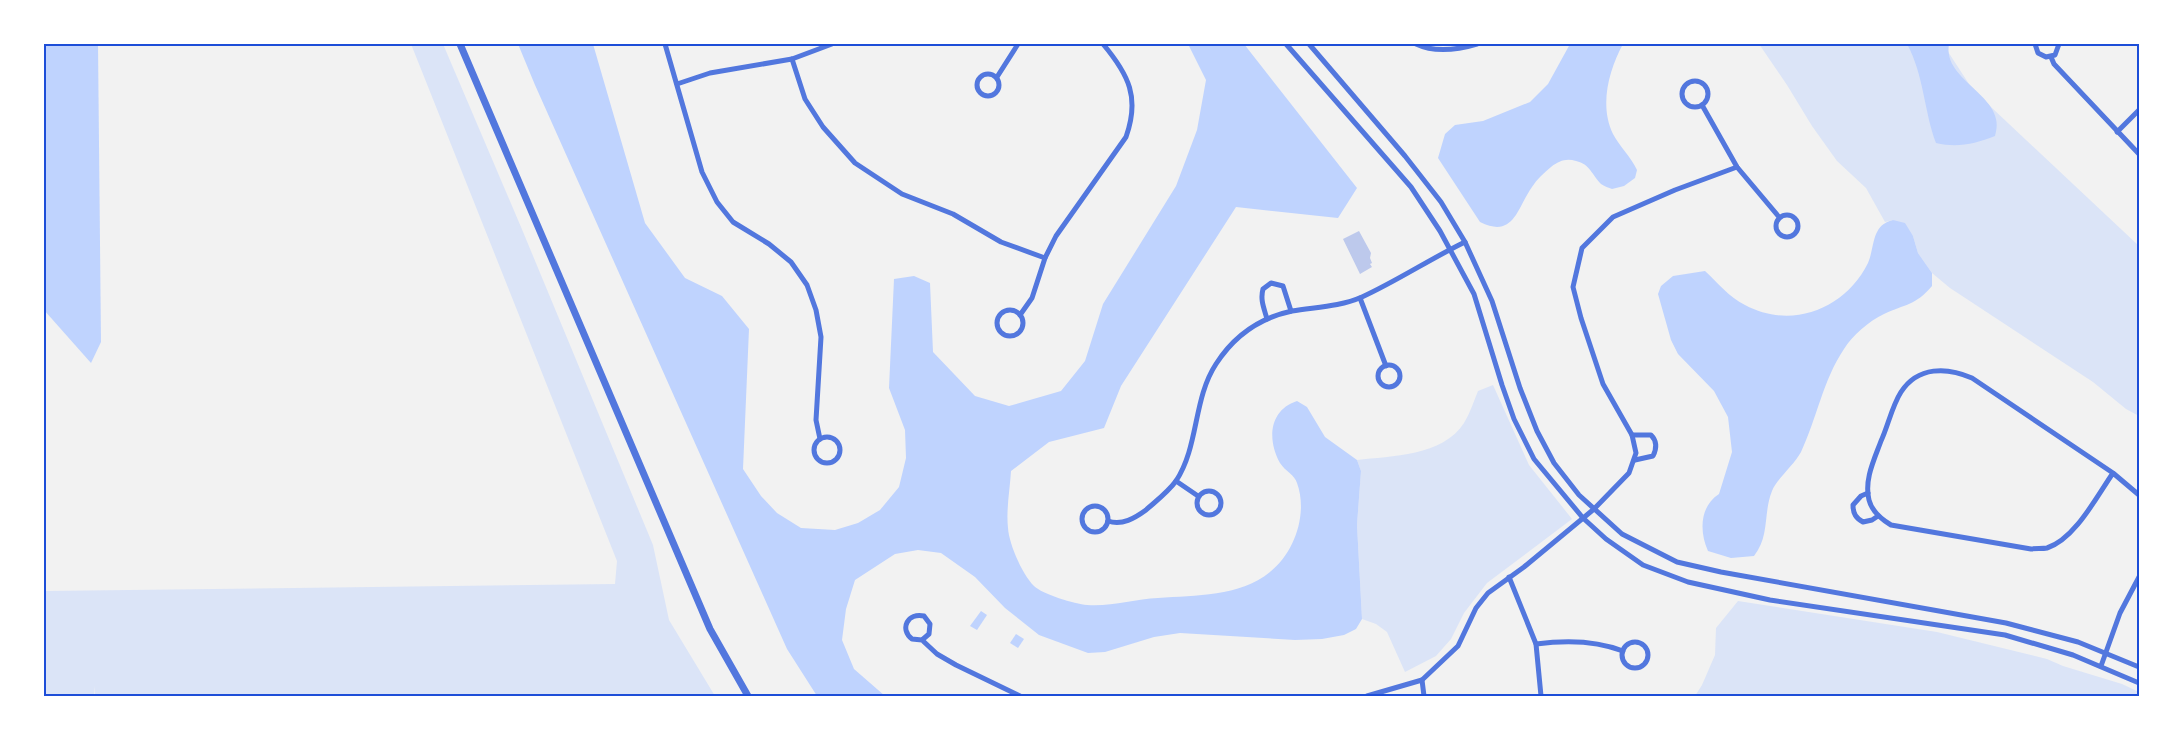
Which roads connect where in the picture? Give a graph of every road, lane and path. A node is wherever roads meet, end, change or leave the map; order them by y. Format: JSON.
{"nodes":[{"id":1,"x":460,"y":44,"type":"edge"},
{"id":2,"x":665,"y":44,"type":"edge"},
{"id":3,"x":832,"y":44,"type":"edge"},
{"id":4,"x":1018,"y":44,"type":"edge"},
{"id":5,"x":1103,"y":44,"type":"edge"},
{"id":6,"x":1286,"y":44,"type":"edge"},
{"id":7,"x":1309,"y":44,"type":"edge"},
{"id":8,"x":1416,"y":44,"type":"edge"},
{"id":9,"x":1477,"y":44,"type":"edge"},
{"id":10,"x":2036,"y":44,"type":"edge"},
{"id":11,"x":2059,"y":44,"type":"edge"},
{"id":12,"x":2051,"y":57,"type":"junction"},
{"id":13,"x":792,"y":59,"type":"junction"},
{"id":14,"x":997,"y":78,"type":"junction"},
{"id":15,"x":677,"y":84,"type":"junction"},
{"id":16,"x":1702,"y":104,"type":"junction"},
{"id":17,"x":2139,"y":110,"type":"edge"},
{"id":18,"x":2117,"y":132,"type":"junction"},
{"id":19,"x":2139,"y":154,"type":"edge"},
{"id":20,"x":1737,"y":167,"type":"junction"},
{"id":21,"x":1779,"y":217,"type":"junction"},
{"id":22,"x":1466,"y":242,"type":"junction"},
{"id":23,"x":1450,"y":250,"type":"junction"},
{"id":24,"x":1045,"y":258,"type":"junction"},
{"id":25,"x":1360,"y":298,"type":"junction"},
{"id":26,"x":1291,"y":311,"type":"junction"},
{"id":27,"x":1020,"y":316,"type":"junction"},
{"id":28,"x":1267,"y":319,"type":"junction"},
{"id":29,"x":1386,"y":366,"type":"junction"},
{"id":30,"x":1632,"y":435,"type":"junction"},
{"id":31,"x":820,"y":440,"type":"junction"},
{"id":32,"x":1635,"y":460,"type":"junction"},
{"id":33,"x":2113,"y":473,"type":"junction"},
{"id":34,"x":1176,"y":481,"type":"junction"},
{"id":35,"x":1868,"y":493,"type":"junction"},
{"id":36,"x":2139,"y":495,"type":"edge"},
{"id":37,"x":1198,"y":496,"type":"junction"},
{"id":38,"x":1594,"y":509,"type":"junction"},
{"id":39,"x":1878,"y":516,"type":"junction"},
{"id":40,"x":1583,"y":518,"type":"junction"},
{"id":41,"x":1108,"y":521,"type":"junction"},
{"id":42,"x":1509,"y":577,"type":"junction"},
{"id":43,"x":2139,"y":577,"type":"edge"},
{"id":44,"x":922,"y":640,"type":"junction"},
{"id":45,"x":1536,"y":644,"type":"junction"},
{"id":46,"x":1623,"y":651,"type":"junction"},
{"id":47,"x":2104,"y":652,"type":"junction"},
{"id":48,"x":2101,"y":666,"type":"junction"},
{"id":49,"x":2139,"y":667,"type":"edge"},
{"id":50,"x":1422,"y":680,"type":"junction"},
{"id":51,"x":2139,"y":683,"type":"edge"},
{"id":52,"x":748,"y":696,"type":"edge"},
{"id":53,"x":1020,"y":696,"type":"edge"},
{"id":54,"x":1366,"y":696,"type":"edge"},
{"id":55,"x":1424,"y":696,"type":"edge"},
{"id":56,"x":1541,"y":696,"type":"edge"}],
"edges":[{"from":1,"to":52,"type":"street"},
{"from":2,"to":15,"type":"street"},
{"from":3,"to":13,"type":"street"},
{"from":4,"to":14,"type":"street"},
{"from":5,"to":24,"type":"street"},
{"from":6,"to":23,"type":"street"},
{"from":7,"to":22,"type":"street"},
{"from":8,"to":9,"type":"street"},
{"from":10,"to":12,"type":"street"},
{"from":11,"to":12,"type":"street"},
{"from":12,"to":18,"type":"street"},
{"from":13,"to":15,"type":"street"},
{"from":13,"to":24,"type":"street"},
{"from":14,"to":14,"type":"street"},
{"from":15,"to":31,"type":"street"},
{"from":16,"to":16,"type":"street"},
{"from":16,"to":20,"type":"street"},
{"from":17,"to":18,"type":"street"},
{"from":18,"to":19,"type":"street"},
{"from":20,"to":21,"type":"street"},
{"from":20,"to":30,"type":"street"},
{"from":21,"to":21,"type":"street"},
{"from":22,"to":23,"type":"street"},
{"from":22,"to":38,"type":"street"},
{"from":23,"to":25,"type":"street"},
{"from":23,"to":40,"type":"street"},
{"from":24,"to":27,"type":"street"},
{"from":25,"to":26,"type":"street"},
{"from":25,"to":29,"type":"street"},
{"from":26,"to":28,"type":"street"},
{"from":26,"to":28,"type":"street"},
{"from":27,"to":27,"type":"street"},
{"from":28,"to":34,"type":"street"},
{"from":29,"to":29,"type":"street"},
{"from":30,"to":32,"type":"street"},
{"from":30,"to":32,"type":"street"},
{"from":31,"to":31,"type":"street"},
{"from":32,"to":38,"type":"street"},
{"from":33,"to":35,"type":"street"},
{"from":33,"to":36,"type":"street"},
{"from":33,"to":39,"type":"street"},
{"from":34,"to":37,"type":"street"},
{"from":34,"to":41,"type":"street"},
{"from":35,"to":39,"type":"street"},
{"from":35,"to":39,"type":"street"},
{"from":37,"to":37,"type":"street"},
{"from":38,"to":40,"type":"street"},
{"from":38,"to":47,"type":"street"},
{"from":40,"to":42,"type":"street"},
{"from":40,"to":48,"type":"street"},
{"from":41,"to":41,"type":"street"},
{"from":42,"to":45,"type":"street"},
{"from":42,"to":50,"type":"street"},
{"from":43,"to":47,"type":"street"},
{"from":44,"to":44,"type":"street"},
{"from":44,"to":53,"type":"street"},
{"from":45,"to":46,"type":"street"},
{"from":45,"to":56,"type":"street"},
{"from":46,"to":46,"type":"street"},
{"from":47,"to":48,"type":"street"},
{"from":47,"to":49,"type":"street"},
{"from":48,"to":51,"type":"street"},
{"from":50,"to":54,"type":"street"},
{"from":50,"to":55,"type":"street"}]}
